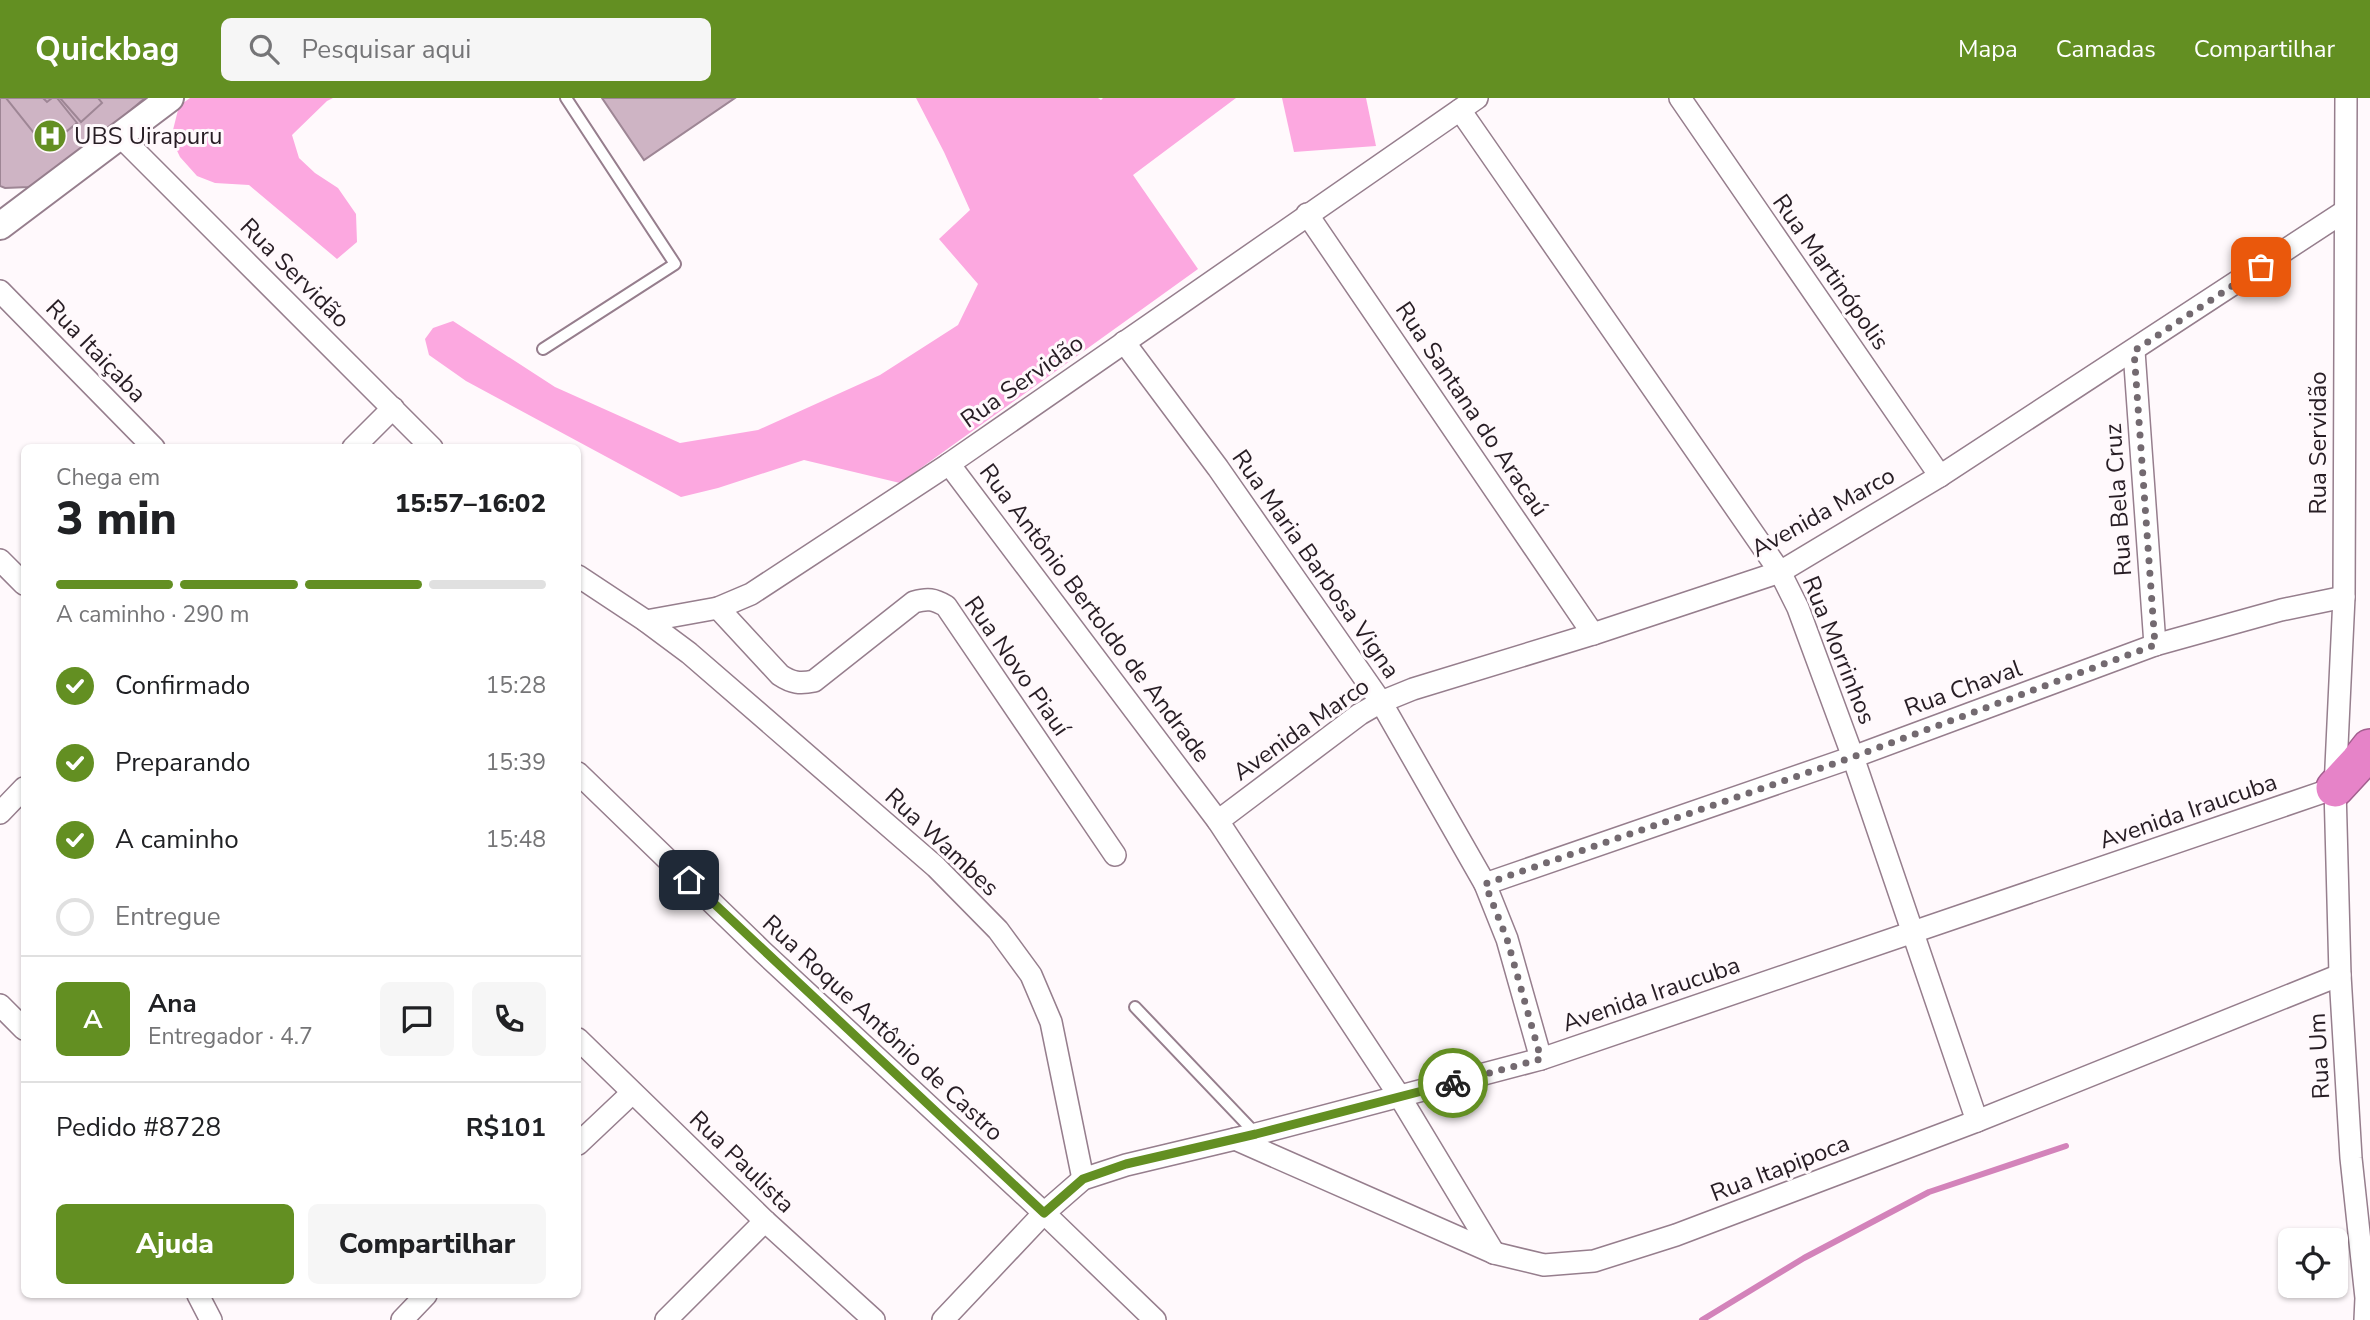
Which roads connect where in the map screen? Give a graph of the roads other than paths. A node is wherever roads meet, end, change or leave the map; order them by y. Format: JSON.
{"nodes":[{"id":1,"x":170,"y":98,"type":"edge"},
{"id":2,"x":566,"y":98,"type":"edge"},
{"id":3,"x":1680,"y":98,"type":"edge"},
{"id":4,"x":2346,"y":98,"type":"edge"},
{"id":5,"x":1468,"y":104,"type":"edge"},
{"id":6,"x":120,"y":135,"type":"junction"},
{"id":7,"x":2345,"y":211,"type":"junction"},
{"id":8,"x":1307,"y":214,"type":"junction"},
{"id":9,"x":4,"y":218,"type":"edge"},
{"id":10,"x":0,"y":291,"type":"edge"},
{"id":11,"x":1124,"y":342,"type":"junction"},
{"id":12,"x":542,"y":349,"type":"dead end"},
{"id":13,"x":2134,"y":351,"type":"junction"},
{"id":14,"x":393,"y":408,"type":"junction"},
{"id":15,"x":150,"y":444,"type":"edge"},
{"id":16,"x":357,"y":444,"type":"edge"},
{"id":17,"x":428,"y":444,"type":"edge"},
{"id":18,"x":949,"y":464,"type":"junction"},
{"id":19,"x":1940,"y":476,"type":"junction"},
{"id":20,"x":0,"y":560,"type":"edge"},
{"id":21,"x":1780,"y":572,"type":"junction"},
{"id":22,"x":581,"y":578,"type":"edge"},
{"id":23,"x":21,"y":581,"type":"edge"},
{"id":24,"x":2344,"y":597,"type":"junction"},
{"id":25,"x":718,"y":608,"type":"junction"},
{"id":26,"x":646,"y":621,"type":"junction"},
{"id":27,"x":1593,"y":634,"type":"junction"},
{"id":28,"x":2155,"y":645,"type":"junction"},
{"id":29,"x":1381,"y":702,"type":"junction"},
{"id":30,"x":2370,"y":748,"type":"edge"},
{"id":31,"x":1853,"y":757,"type":"junction"},
{"id":32,"x":581,"y":776,"type":"edge"},
{"id":33,"x":2335,"y":788,"type":"junction"},
{"id":34,"x":21,"y":791,"type":"edge"},
{"id":35,"x":0,"y":813,"type":"edge"},
{"id":36,"x":1218,"y":821,"type":"junction"},
{"id":37,"x":1115,"y":855,"type":"dead end"},
{"id":38,"x":1485,"y":884,"type":"junction"},
{"id":39,"x":1912,"y":933,"type":"junction"},
{"id":40,"x":2340,"y":975,"type":"junction"},
{"id":41,"x":0,"y":1005,"type":"edge"},
{"id":42,"x":1135,"y":1007,"type":"dead end"},
{"id":43,"x":21,"y":1026,"type":"edge"},
{"id":44,"x":581,"y":1042,"type":"edge"},
{"id":45,"x":1541,"y":1059,"type":"junction"},
{"id":46,"x":632,"y":1093,"type":"junction"},
{"id":47,"x":1400,"y":1097,"type":"junction"},
{"id":48,"x":1977,"y":1121,"type":"junction"},
{"id":49,"x":1256,"y":1134,"type":"junction"},
{"id":50,"x":1235,"y":1139,"type":"junction"},
{"id":51,"x":581,"y":1141,"type":"edge"},
{"id":52,"x":1083,"y":1179,"type":"junction"},
{"id":53,"x":1044,"y":1213,"type":"junction"},
{"id":54,"x":765,"y":1221,"type":"junction"},
{"id":55,"x":1494,"y":1253,"type":"junction"},
{"id":56,"x":200,"y":1298,"type":"edge"},
{"id":57,"x":423,"y":1298,"type":"edge"},
{"id":58,"x":211,"y":1320,"type":"edge"},
{"id":59,"x":402,"y":1320,"type":"edge"},
{"id":60,"x":666,"y":1320,"type":"edge"},
{"id":61,"x":874,"y":1320,"type":"edge"},
{"id":62,"x":943,"y":1320,"type":"edge"},
{"id":63,"x":1155,"y":1320,"type":"edge"},
{"id":64,"x":2365,"y":1320,"type":"edge"}],
"edges":[{"from":1,"to":6,"type":"street"},
{"from":2,"to":12,"type":"lane"},
{"from":3,"to":19,"type":"street","name":"Rua Martinópolis"},
{"from":4,"to":7,"type":"street","name":"Rua Servidão"},
{"from":5,"to":8,"type":"street","name":"Rua Servidão"},
{"from":5,"to":21,"type":"street","name":"Rua Morrinhos"},
{"from":6,"to":9,"type":"street"},
{"from":6,"to":14,"type":"street","name":"Rua Servidão"},
{"from":7,"to":13,"type":"street","name":"Avenida Marco"},
{"from":7,"to":24,"type":"street","name":"Rua Servidão"},
{"from":8,"to":11,"type":"street","name":"Rua Servidão"},
{"from":8,"to":27,"type":"street","name":"Rua Santana do Aracaú"},
{"from":10,"to":15,"type":"street","name":"Rua Itaiçaba"},
{"from":11,"to":18,"type":"street","name":"Rua Servidão"},
{"from":11,"to":29,"type":"street","name":"Rua Maria Barbosa Vigna"},
{"from":13,"to":19,"type":"street","name":"Avenida Marco"},
{"from":13,"to":28,"type":"street","name":"Rua Bela Cruz"},
{"from":14,"to":16,"type":"street"},
{"from":14,"to":17,"type":"street","name":"Rua Servidão"},
{"from":18,"to":25,"type":"street","name":"Rua Servidão"},
{"from":18,"to":36,"type":"street","name":"Rua Antônio Bertoldo de Andrade"},
{"from":19,"to":21,"type":"street","name":"Avenida Marco"},
{"from":20,"to":23,"type":"street"},
{"from":21,"to":27,"type":"street","name":"Avenida Marco"},
{"from":21,"to":31,"type":"street","name":"Rua Morrinhos"},
{"from":22,"to":26,"type":"street"},
{"from":24,"to":28,"type":"street","name":"Rua Chaval"},
{"from":24,"to":33,"type":"street","name":"Rua Servidão"},
{"from":25,"to":26,"type":"street","name":"Rua Servidão"},
{"from":25,"to":37,"type":"street","name":"Rua Novo Piauí"},
{"from":26,"to":52,"type":"street","name":"Rua Wambes"},
{"from":27,"to":29,"type":"street","name":"Avenida Marco"},
{"from":28,"to":31,"type":"street","name":"Rua Chaval"},
{"from":29,"to":36,"type":"street","name":"Avenida Marco"},
{"from":29,"to":38,"type":"street","name":"Rua Maria Barbosa Vigna"},
{"from":30,"to":33,"type":"highway"},
{"from":31,"to":38,"type":"street","name":"Rua Chaval"},
{"from":31,"to":39,"type":"street","name":"Rua Morrinhos"},
{"from":32,"to":53,"type":"street","name":"Rua Roque Antônio de Castro"},
{"from":33,"to":39,"type":"street","name":"Avenida Iraucuba"},
{"from":33,"to":40,"type":"street","name":"Rua Um"},
{"from":34,"to":35,"type":"street"},
{"from":36,"to":47,"type":"street","name":"Rua Antônio Bertoldo de Andrade"},
{"from":38,"to":45,"type":"street","name":"Rua Maria Barbosa Vigna"},
{"from":39,"to":45,"type":"street","name":"Avenida Iraucuba"},
{"from":39,"to":48,"type":"street","name":"Rua Morrinhos"},
{"from":40,"to":48,"type":"street","name":"Rua Itapipoca"},
{"from":40,"to":64,"type":"street","name":"Rua Um"},
{"from":41,"to":43,"type":"street"},
{"from":42,"to":49,"type":"lane"},
{"from":44,"to":46,"type":"street","name":"Rua Paulista"},
{"from":45,"to":47,"type":"street","name":"Avenida Iraucuba"},
{"from":46,"to":51,"type":"street"},
{"from":46,"to":54,"type":"street","name":"Rua Paulista"},
{"from":47,"to":49,"type":"street","name":"Avenida Iraucuba"},
{"from":47,"to":55,"type":"street","name":"Rua Antônio Bertoldo de Andrade"},
{"from":48,"to":55,"type":"street","name":"Rua Itapipoca"},
{"from":49,"to":50,"type":"street","name":"Avenida Iraucuba"},
{"from":50,"to":52,"type":"street","name":"Avenida Iraucuba"},
{"from":50,"to":55,"type":"street","name":"Rua Itapipoca"},
{"from":52,"to":53,"type":"street","name":"Avenida Iraucuba"},
{"from":53,"to":62,"type":"street","name":"Avenida Iraucuba"},
{"from":53,"to":63,"type":"street","name":"Rua Roque Antônio de Castro"},
{"from":54,"to":60,"type":"street"},
{"from":54,"to":61,"type":"street","name":"Rua Paulista"},
{"from":56,"to":58,"type":"street"},
{"from":57,"to":59,"type":"street"}]}
